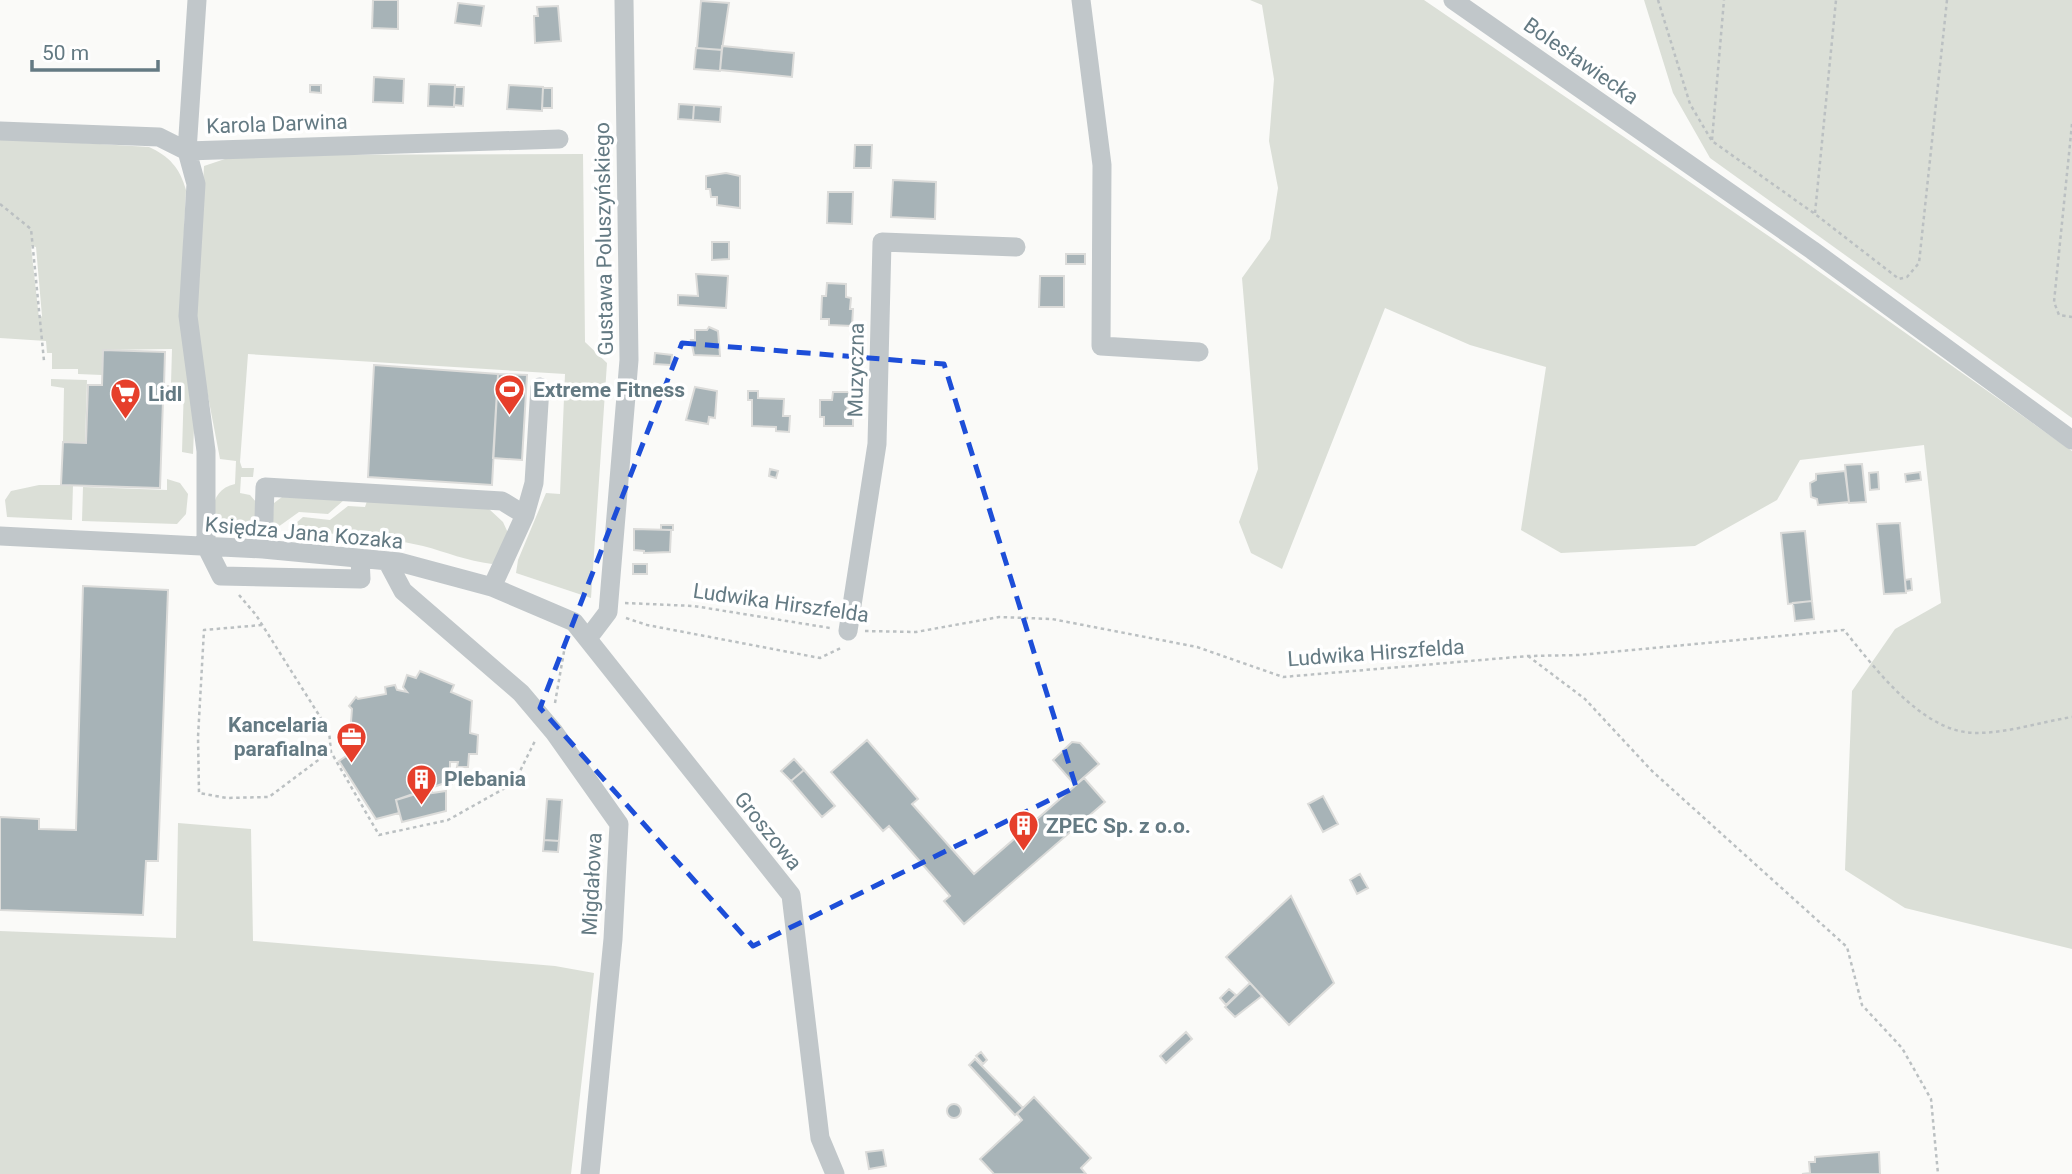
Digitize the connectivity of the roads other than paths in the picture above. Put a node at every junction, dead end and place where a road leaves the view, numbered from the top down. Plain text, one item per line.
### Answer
1 (197, 0) edge
2 (624, 0) edge
3 (1081, 0) edge
4 (1453, 0) edge
5 (0, 131) edge
6 (559, 139) dead end
7 (187, 151) junction
8 (1016, 247) dead end
9 (1199, 352) dead end
10 (540, 387) dead end
11 (2072, 440) edge
12 (525, 515) junction
13 (0, 536) edge
14 (206, 546) junction
15 (263, 550) junction
16 (360, 558) junction
17 (387, 561) junction
18 (492, 587) junction
19 (848, 631) road end
20 (589, 637) junction
21 (590, 1174) edge
22 (835, 1174) edge

1 - 7 street
2 - 20 street, Gustawa Poluszyńskiego
3 - 9 street
4 - 11 street, Bolesławiecka
5 - 7 street, Karola Darwina
6 - 7 street, Karola Darwina
7 - 14 street
8 - 19 street, Muzyczna
10 - 12 street
12 - 15 street
12 - 18 street
13 - 14 street, Księdza Jana Kozaka
14 - 15 street, Księdza Jana Kozaka
14 - 16 street
15 - 16 street, Księdza Jana Kozaka
16 - 17 street, Księdza Jana Kozaka
17 - 18 street, Księdza Jana Kozaka
17 - 21 street, Migdałowa
18 - 20 street, Księdza Jana Kozaka
20 - 22 street, Groszowa

